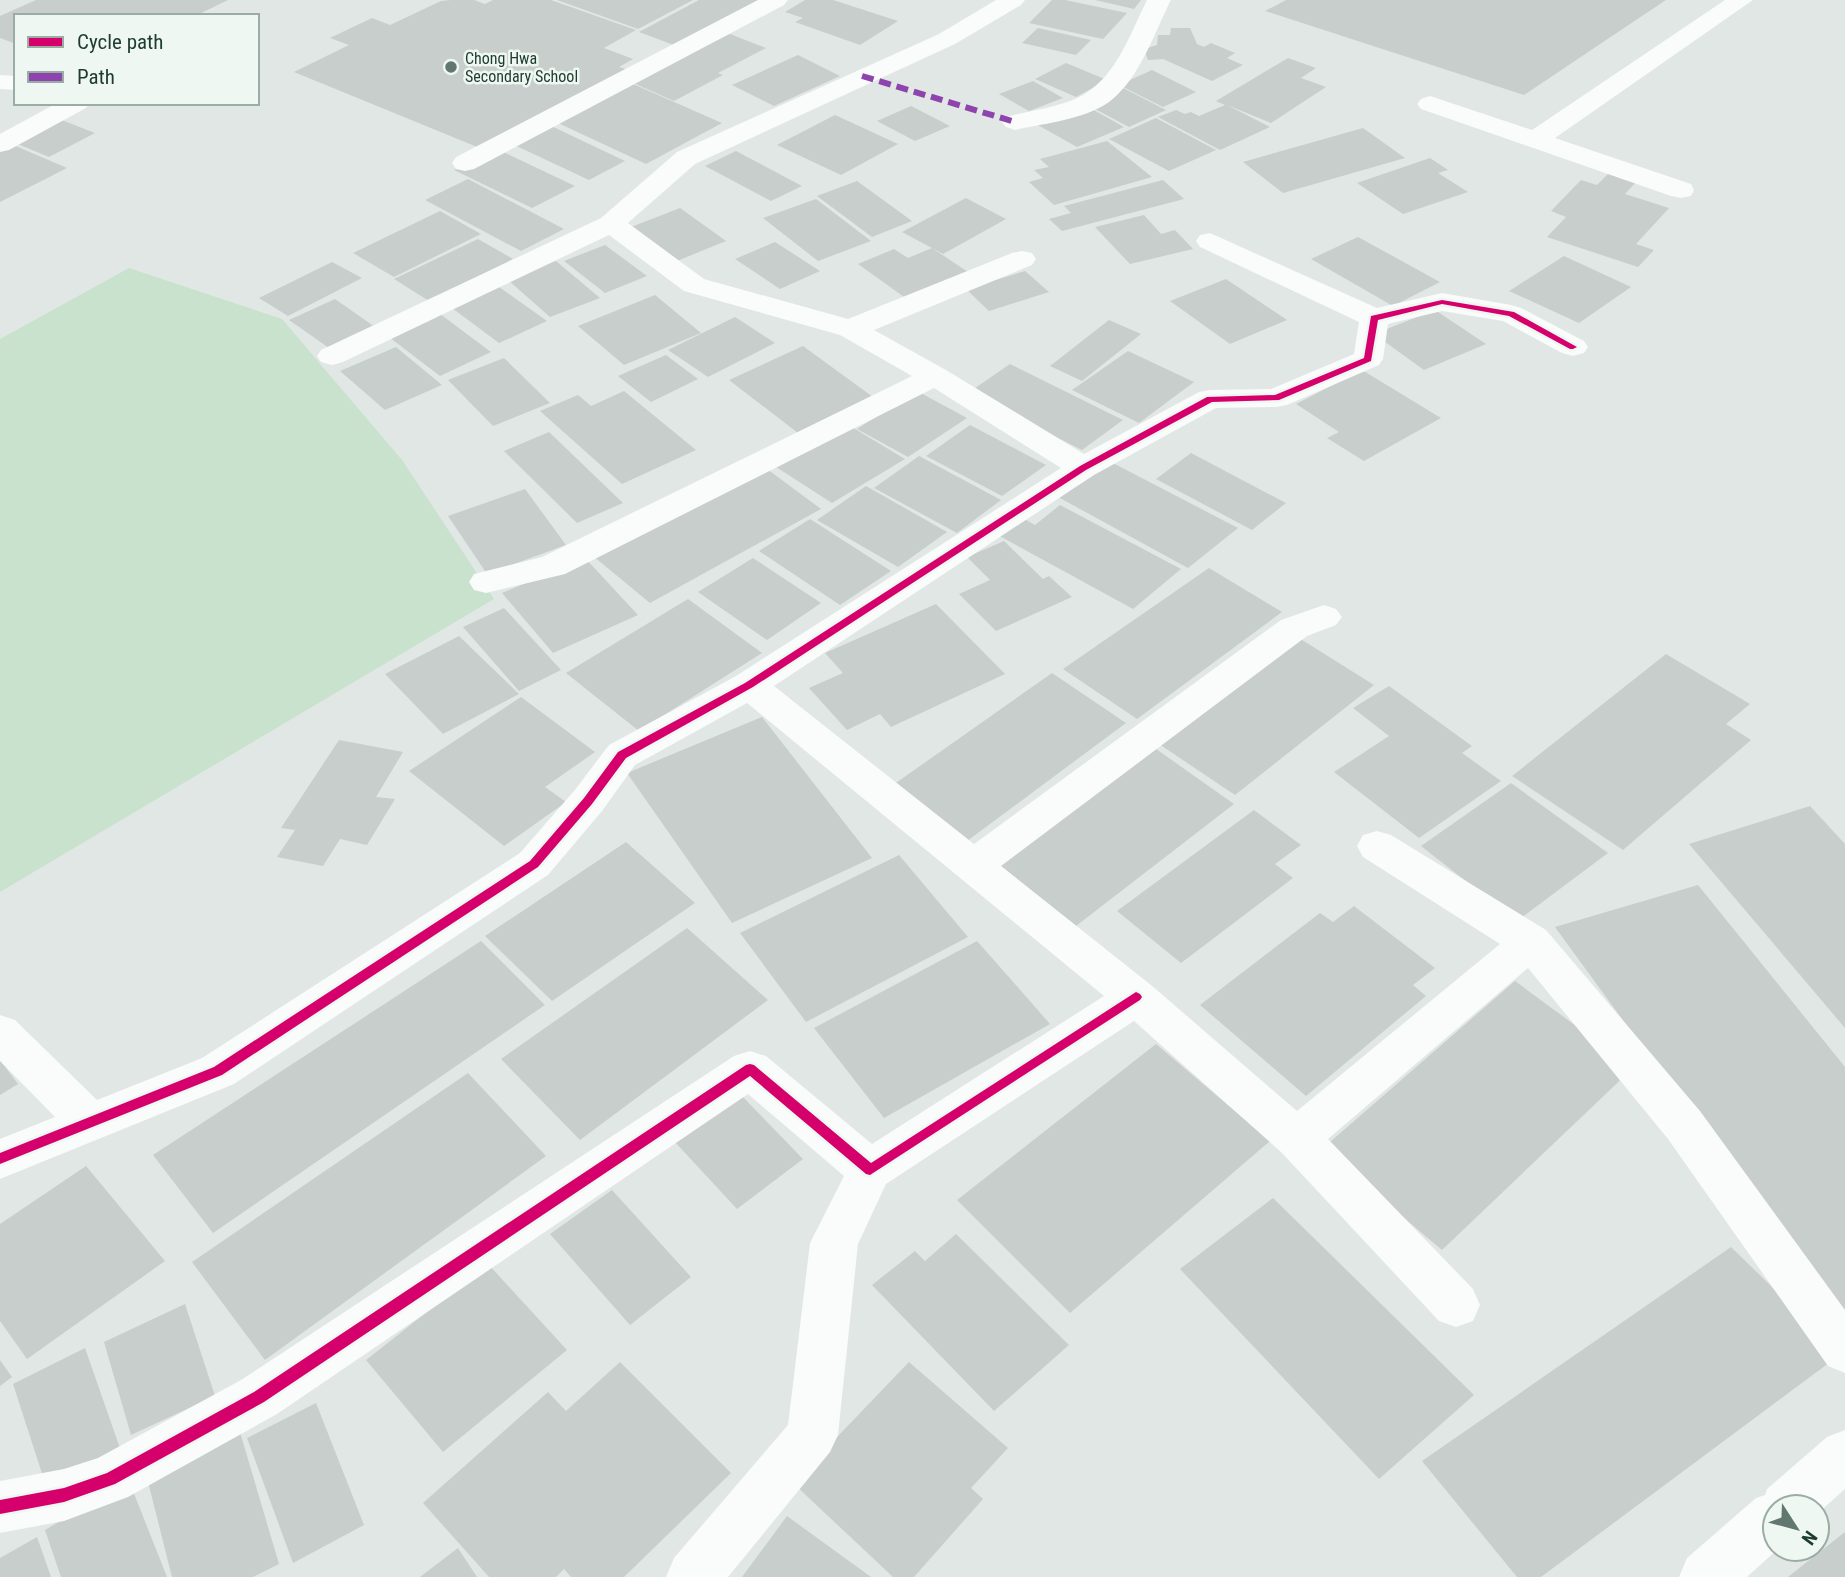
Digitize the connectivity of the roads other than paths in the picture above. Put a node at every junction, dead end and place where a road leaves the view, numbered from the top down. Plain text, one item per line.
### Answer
1 (776, 0) edge
2 (1013, 0) edge
3 (1159, 0) edge
4 (1741, 0) edge
5 (1620, 54) dead end
6 (1577, 85) dead end
7 (1430, 104) dead end
8 (73, 105) edge
9 (1015, 122) dead end
10 (1536, 139) junction
11 (0, 144) edge
12 (465, 163) dead end
13 (1681, 190) dead end
14 (611, 224) junction
15 (1210, 241) dead end
16 (1022, 259) dead end
17 (1374, 318) junction
18 (850, 329) junction
19 (1573, 347) dead end
20 (332, 356) dead end
21 (935, 376) junction
22 (1083, 468) junction
23 (486, 582) dead end
24 (1324, 617) dead end
25 (749, 685) junction
26 (1377, 846) dead end
27 (973, 866) junction
28 (1531, 942) junction
29 (1136, 997) junction
30 (0, 1033) edge
31 (89, 1121) junction
32 (1297, 1138) junction
33 (0, 1159) edge
34 (870, 1170) junction
35 (1456, 1305) dead end
36 (1845, 1350) edge
37 (1845, 1455) edge
38 (1802, 1493) edge
39 (0, 1507) edge
40 (1761, 1529) edge
41 (693, 1577) edge
42 (1706, 1577) edge

1 - 12 street
2 - 14 street
3 - 9 street
4 - 10 street
5 - 6 street
7 - 10 street
8 - 11 street
10 - 13 street
14 - 18 street
14 - 20 street
15 - 17 street
16 - 18 street
17 - 19 street
17 - 22 street
18 - 21 street
21 - 22 street
21 - 23 street
22 - 25 street
24 - 27 street
25 - 27 street
25 - 31 street
26 - 28 street
27 - 29 street
28 - 32 street
28 - 36 street
29 - 32 street
29 - 34 street
30 - 31 street
31 - 33 street
32 - 35 street
34 - 39 street
34 - 41 street
37 - 38 street
40 - 42 street

